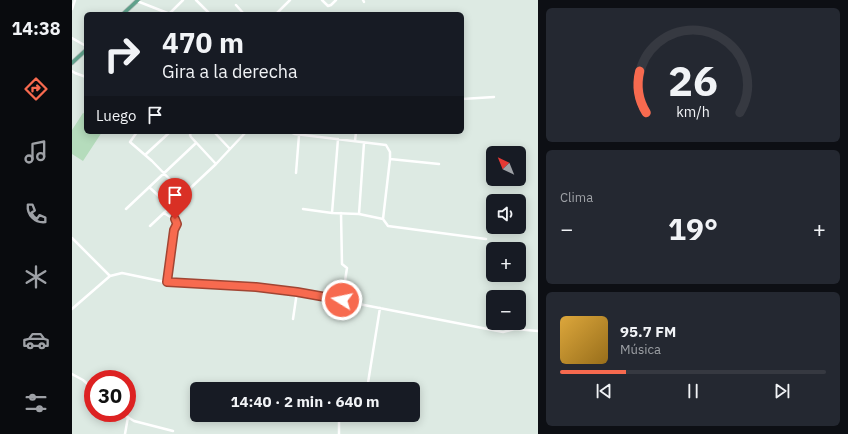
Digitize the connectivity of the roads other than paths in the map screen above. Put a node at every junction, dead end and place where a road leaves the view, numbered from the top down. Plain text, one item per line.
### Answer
1 (75, 0) edge
2 (137, 0) edge
3 (183, 0) edge
4 (196, 0) edge
5 (290, 0) edge
6 (322, 0) edge
7 (336, 0) edge
8 (236, 5) dead end
9 (72, 9) edge
10 (125, 12) edge
11 (165, 12) edge
12 (172, 12) edge
13 (208, 12) edge
14 (242, 12) edge
15 (281, 12) edge
16 (72, 38) edge
17 (84, 45) edge
18 (84, 52) edge
19 (72, 63) edge
20 (72, 71) edge
21 (84, 76) edge
22 (494, 97) dead end
23 (464, 99) edge
24 (136, 134) edge
25 (168, 134) edge
26 (190, 134) edge
27 (216, 134) edge
28 (244, 134) edge
29 (299, 134) joint
30 (356, 134) edge
31 (338, 139) junction
32 (355, 142) junction
33 (196, 143) junction
34 (364, 143) junction
35 (230, 149) junction
36 (144, 155) junction
37 (390, 159) junction
38 (216, 164) junction
39 (439, 164) dead end
40 (163, 173) junction
41 (296, 173) dead end
42 (149, 187) junction
43 (184, 194) junction
44 (171, 207) junction
45 (126, 209) dead end
46 (303, 209) dead end
47 (164, 213) junction
48 (332, 213) junction
49 (342, 213) junction
50 (358, 214) junction
51 (383, 219) junction
52 (150, 226) dead end
53 (72, 238) edge
54 (486, 239) dead end
55 (110, 276) junction
56 (167, 282) junction
57 (297, 292) junction
58 (342, 300) junction
59 (380, 308) junction
60 (72, 309) edge
61 (293, 319) dead end
62 (538, 331) edge
63 (72, 374) edge
64 (84, 381) edge
65 (368, 382) edge
66 (127, 422) edge
67 (136, 422) edge
68 (339, 422) edge
69 (173, 431) dead end
70 (125, 434) edge
71 (339, 434) edge

1 - 9 street
2 - 10 main road
2 - 11 street
3 - 12 street
4 - 13 street
5 - 15 street
6 - 7 street
8 - 14 street
16 - 17 street
18 - 19 main road
20 - 21 street
22 - 23 street
24 - 36 street
25 - 36 street
26 - 33 street
27 - 35 street
28 - 35 street
29 - 31 street
29 - 41 street
30 - 32 street
31 - 32 street
31 - 48 street
32 - 34 street
33 - 38 street
33 - 40 street
34 - 37 street
34 - 50 street
35 - 38 street
36 - 40 street
37 - 39 street
37 - 51 street
38 - 43 street
40 - 42 street
40 - 43 street
42 - 44 street
42 - 45 street
43 - 44 street
44 - 47 street
46 - 48 street
47 - 52 street
47 - 56 street
48 - 49 street
49 - 50 street
49 - 58 street
50 - 51 street
51 - 54 street
53 - 55 street
55 - 56 street
55 - 60 street
56 - 57 street
57 - 58 street
57 - 61 street
58 - 59 street
59 - 62 street
59 - 65 street
63 - 64 street
66 - 70 street
67 - 69 street
68 - 71 street

